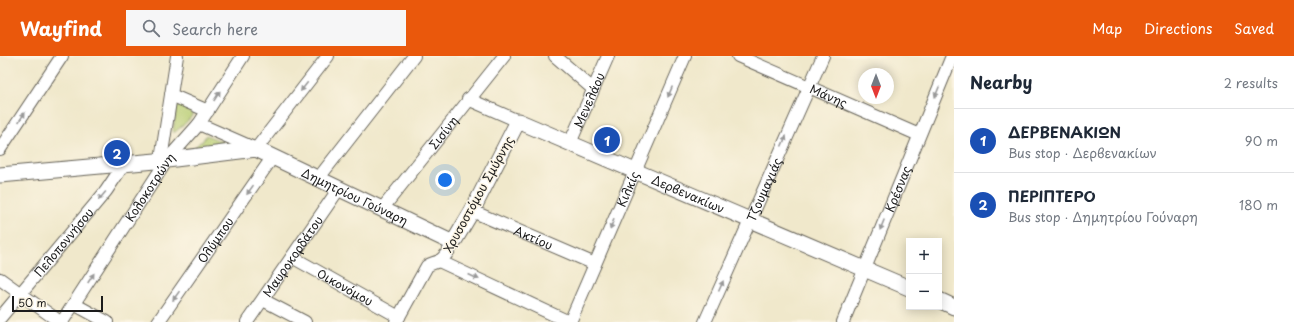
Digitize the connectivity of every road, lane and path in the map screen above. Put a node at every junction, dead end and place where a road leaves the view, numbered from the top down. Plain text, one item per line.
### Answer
1 (62, 56) edge
2 (178, 56) edge
3 (243, 56) edge
4 (328, 56) edge
5 (414, 56) edge
6 (504, 56) edge
7 (555, 56) edge
8 (608, 56) edge
9 (685, 56) edge
10 (738, 56) edge
11 (823, 56) edge
12 (952, 56) edge
13 (808, 86) junction
14 (593, 89) junction
15 (171, 95) junction
16 (468, 99) junction
17 (208, 111) junction
18 (518, 121) junction
19 (199, 124) junction
20 (919, 135) junction
21 (570, 144) junction
22 (0, 149) edge
23 (256, 150) junction
24 (272, 158) junction
25 (167, 160) junction
26 (124, 164) junction
27 (635, 171) junction
28 (0, 175) edge
29 (317, 180) junction
30 (338, 190) junction
31 (382, 209) junction
32 (472, 211) junction
33 (750, 220) junction
34 (453, 243) junction
35 (292, 257) junction
36 (439, 261) junction
37 (595, 264) junction
38 (865, 269) junction
39 (0, 279) edge
40 (906, 287) edge
41 (20, 293) junction
42 (263, 300) junction
43 (942, 301) edge
44 (74, 304) junction
45 (954, 307) edge
46 (0, 318) edge
47 (398, 320) edge
48 (61, 322) edge
49 (107, 322) edge
50 (158, 322) edge
51 (247, 322) edge
52 (305, 322) edge
53 (570, 322) edge
54 (705, 322) edge
55 (843, 322) edge

22 -> 1 street
2 - 15 street
17 -> 3 street, Κολοκοτρώνη
4 -> 23 street
5 - 29 street
6 - 16 street, Σισίνη
7 - 14 street
8 - 14 street, Μενελάου
9 -> 27 street, Κιλκίς
10 - 13 street, Μάνης
11 - 13 street, Τζουμαγιάς
12 -> 20 street, Κρέσνας
13 - 20 street, Μάνης
33 -> 13 street, Τζουμαγιάς
14 - 21 street, Μενελάου
15 - 17 street
15 - 25 street
16 - 18 street, Δερβενακίων
16 - 31 street, Σισίνη
17 - 19 street, Κολοκοτρώνη
18 - 21 street, Δερβενακίων
18 - 32 street, Χρυσοστόμου Σμύρνης
19 - 23 street, Δημητρίου Γούναρη
19 - 25 street, Κολοκοτρώνη
20 -> 38 street, Κρέσνας
21 - 27 street, Δερβενακίων
23 - 24 street, Δημητρίου Γούναρη
23 - 25 street
24 - 29 street, Δημητρίου Γούναρη
24 -> 50 street, Ολύμπου
25 - 26 street
44 -> 25 street, Κολοκοτρώνη
26 - 28 street
26 -> 41 street, Πελοποννήσου
27 - 33 street, Δερβενακίων
27 -> 37 street, Κιλκίς
29 - 30 street, Δημητρίου Γούναρη
30 - 31 street, Δημητρίου Γούναρη
30 - 35 street, Μαυροκορδάτου
31 - 34 street, Δημητρίου Γούναρη
32 - 34 street, Χρυσοστόμου Σμύρνης
32 - 37 street, Ακτίου
33 - 38 street, Δερβενακίων
54 -> 33 street, Τζουμαγιάς
34 - 36 street, Χρυσοστόμου Σμύρνης
35 - 42 street, Μαυροκορδάτου
35 - 47 street, Οικονόμου
36 - 47 street, Χρυσοστόμου Σμύρνης
36 -> 53 street
37 - 53 street, Κιλκίς
38 - 40 street, Δερβενακίων
38 - 55 street, Κρέσνας
39 - 41 street
41 - 46 street, Πελοποννήσου
41 - 48 street
42 - 51 street, Μαυροκορδάτου
42 - 52 street
43 - 45 street
44 - 48 street, Κολοκοτρώνη
44 - 49 street

